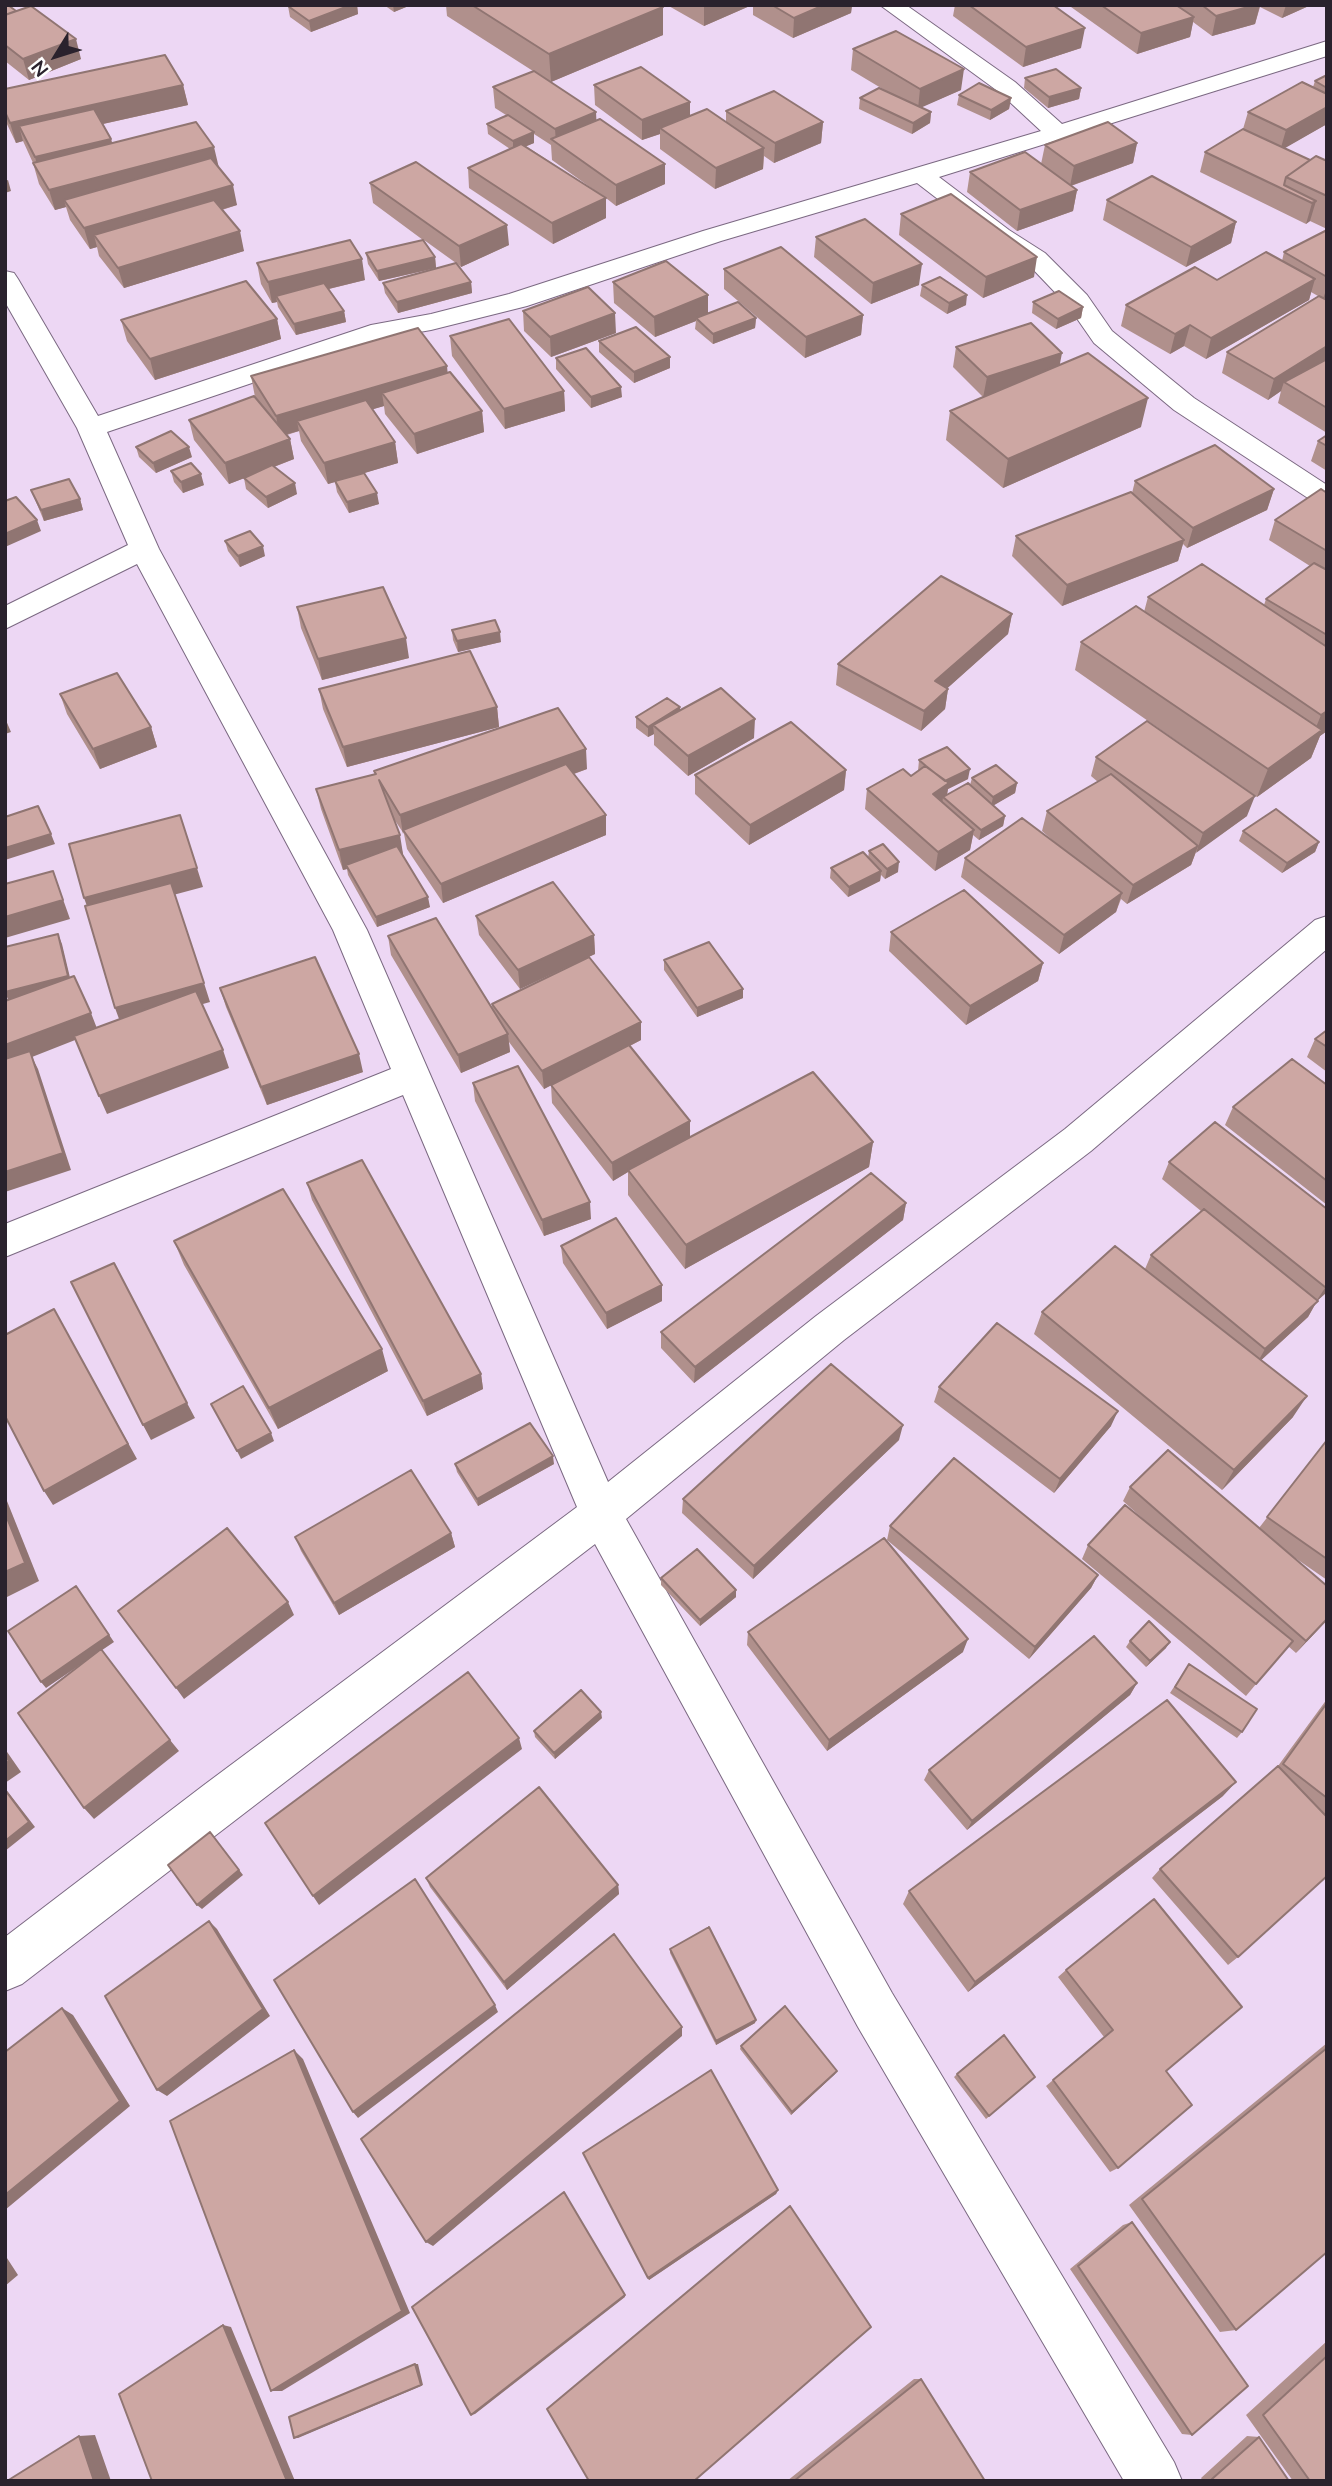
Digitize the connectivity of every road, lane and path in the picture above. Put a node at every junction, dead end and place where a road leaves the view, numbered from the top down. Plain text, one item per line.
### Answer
1 (891, 5) edge
2 (1327, 48) edge
3 (1058, 133) junction
4 (920, 174) junction
5 (5, 279) edge
6 (91, 428) junction
7 (1327, 498) edge
8 (144, 550) junction
9 (5, 620) edge
10 (1327, 929) edge
11 (414, 1075) junction
12 (5, 1241) edge
13 (601, 1514) junction
14 (5, 1967) edge
15 (1155, 2481) edge

1 - 3 street
2 - 3 street
3 - 4 street
4 - 6 street
4 - 7 street
5 - 6 street
6 - 8 street
8 - 9 street
8 - 11 street
10 - 13 street
11 - 12 street
11 - 13 street
13 - 14 street
13 - 15 street

